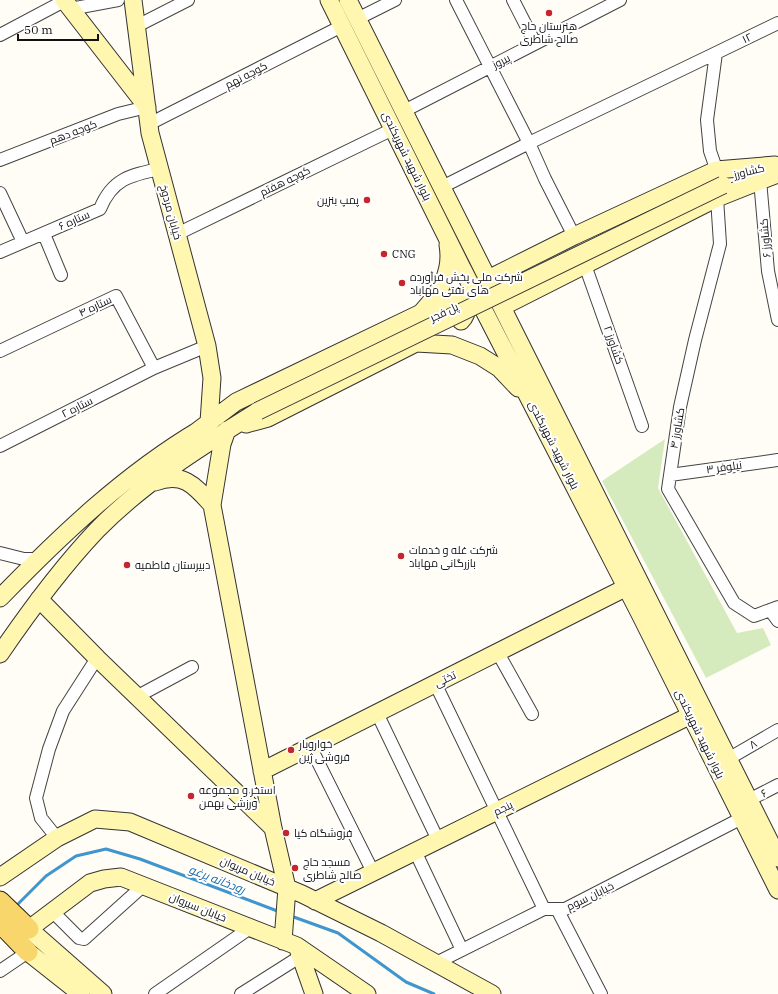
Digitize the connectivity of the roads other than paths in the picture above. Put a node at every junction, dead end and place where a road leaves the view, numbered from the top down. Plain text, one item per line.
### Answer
1 (118, 0) edge
2 (133, 0) edge
3 (188, 0) edge
4 (329, 0) edge
5 (348, 0) edge
6 (395, 0) edge
7 (456, 0) edge
8 (513, 0) edge
9 (620, 0) edge
10 (66, 3) edge
11 (350, 22) junction
12 (778, 23) edge
13 (137, 26) junction
14 (0, 35) edge
15 (536, 43) junction
16 (716, 53) junction
17 (490, 67) junction
18 (404, 111) junction
19 (148, 116) junction
20 (394, 129) junction
21 (530, 143) junction
22 (0, 160) edge
23 (160, 169) junction
24 (773, 171) edge
25 (719, 183) junction
26 (442, 187) junction
27 (0, 193) edge
28 (44, 234) junction
29 (177, 234) junction
30 (574, 236) junction
31 (447, 237) junction
32 (23, 242) junction
33 (0, 252) edge
34 (585, 265) junction
35 (773, 270) edge
36 (61, 275) dead end
37 (488, 278) junction
38 (502, 307) junction
39 (421, 313) junction
40 (778, 320) edge
41 (416, 343) junction
42 (207, 346) junction
43 (0, 351) edge
44 (154, 368) junction
45 (256, 406) junction
46 (538, 414) junction
47 (209, 422) junction
48 (642, 426) dead end
49 (227, 430) junction
50 (192, 435) junction
51 (0, 446) edge
52 (778, 460) edge
53 (670, 475) junction
54 (149, 484) junction
55 (212, 505) junction
56 (0, 553) edge
57 (38, 559) junction
58 (627, 587) junction
59 (0, 598) edge
60 (39, 599) junction
61 (774, 609) edge
62 (778, 621) edge
63 (498, 653) junction
64 (0, 654) edge
65 (97, 658) junction
66 (192, 667) dead end
67 (435, 683) junction
68 (138, 696) junction
69 (377, 713) junction
70 (532, 714) dead end
71 (691, 715) junction
72 (778, 730) edge
73 (310, 746) junction
74 (728, 759) junction
75 (262, 770) junction
76 (778, 785) edge
77 (749, 800) junction
78 (497, 811) junction
79 (742, 818) junction
80 (273, 828) junction
81 (57, 838) junction
82 (438, 840) junction
83 (415, 851) junction
84 (778, 858) edge
85 (373, 872) junction
86 (0, 876) edge
87 (144, 885) junction
88 (287, 888) junction
89 (778, 890) edge
90 (315, 900) junction
91 (0, 901) edge
92 (544, 909) junction
93 (557, 909) junction
94 (52, 912) junction
95 (0, 923) edge
96 (250, 928) junction
97 (29, 929) junction
98 (294, 948) junction
99 (462, 950) junction
100 (28, 952) junction
101 (436, 963) junction
102 (0, 972) edge
103 (80, 994) edge
104 (103, 994) edge
105 (155, 994) edge
106 (241, 994) edge
107 (314, 994) edge
108 (367, 994) edge
109 (492, 994) edge
110 (601, 994) edge

1 - 10 street
2 - 13 main road, خیابان مردوخ
3 - 13 street
4 - 11 main road, بلوار شهید شهریکندی
5 - 11 main road, بلوار شهید شهریکندی
6 - 11 street, کوچه نهم
7 - 17 street
8 - 15 street
9 - 15 street, پیروز
10 - 14 street
10 - 19 main road
11 - 18 main road, بلوار شهید شهریکندی
11 - 19 street, کوچه نهم
11 - 20 main road, بلوار شهید شهریکندی
12 - 16 street, ۱۲
13 - 19 main road, خیابان مردوخ
15 - 17 street, پیروز
16 - 21 street, ۱۲
16 - 25 street, کشاورز ۴
17 - 18 street, پیروز
17 - 21 street
18 - 26 main road, بلوار شهید شهریکندی
19 - 22 street, کوچه دهم
19 - 23 main road, خیابان مردوخ
20 - 29 street, کوچه هفتم
20 - 31 main road, بلوار شهید شهریکندی
21 - 26 street, ۱۲
21 - 30 street
23 - 28 street, ستاره ۶
23 - 29 main road, خیابان مردوخ
24 - 25 main road, کشاورز
24 - 35 street, کشاورز ۶
25 - 30 main road
25 - 34 main road
25 - 45 main road, پل فجر
25 - 53 street, کشاورز ۴
26 - 37 main road, بلوار شهید شهریکندی
27 - 32 street
28 - 32 street, ستاره ۶
28 - 36 street
29 - 42 main road, خیابان مردوخ
30 - 37 main road
31 - 39 main road
31 - 46 main road, بلوار شهید شهریکندی
32 - 33 street, ستاره ۶
34 - 38 main road
34 - 48 street, کشاورز ۲
35 - 40 street, کشاورز ۶
37 - 38 main road, بلوار شهید شهریکندی
38 - 74 main road, بلوار شهید شهریکندی
39 - 41 main road
39 - 47 main road
41 - 46 main road
41 - 49 main road
42 - 44 street, ستاره ۲
42 - 47 main road, خیابان مردوخ
43 - 44 street, ستاره ۴
44 - 51 street, ستاره ۲
45 - 49 main road
45 - 50 main road
46 - 58 main road, بلوار شهید شهریکندی
47 - 50 main road
49 - 54 main road
49 - 55 main road
50 - 57 main road
52 - 53 street, نیلوفر ۳
53 - 61 street, کشاورز ۴
54 - 55 main road
54 - 60 main road
55 - 75 main road
56 - 57 street
57 - 59 main road
58 - 63 main road, تختی
58 - 71 main road, بلوار شهید شهریکندی
60 - 64 main road
60 - 65 main road
61 - 62 street
63 - 67 main road, تختی
63 - 70 street
65 - 68 main road
65 - 81 street
66 - 68 street
67 - 69 main road, تختی
67 - 78 street
68 - 80 main road
69 - 73 main road, تختی
69 - 82 street
71 - 78 main road, پنجم
71 - 79 main road, بلوار شهید شهریکندی
72 - 74 street, ۸
73 - 75 main road, تختی
73 - 85 street
74 - 77 main road, بلوار شهید شهریکندی
75 - 80 main road
76 - 77 street, ۶
77 - 84 main road, بلوار شهید شهریکندی
78 - 82 main road, پنجم
78 - 92 street
79 - 89 main road, بلوار شهید شهریکندی
79 - 93 street, خیابان سوم
80 - 88 main road
81 - 86 main road, خیابان مریوان
81 - 88 main road, خیابان مریوان
82 - 83 main road, پنجم
83 - 85 main road, پنجم
83 - 99 street
85 - 90 main road, پنجم
87 - 94 main road, خیابان سیروان
87 - 94 street
87 - 96 main road, خیابان سیروان
88 - 90 main road, خیابان مریوان
88 - 98 main road
90 - 101 main road, خیابان مریوان
91 - 97 main road
92 - 93 street, خیابان سوم
92 - 99 street, خیابان سوم
93 - 110 street
94 - 97 main road, خیابان سیروان
95 - 100 main road
96 - 98 main road, خیابان سیروان
96 - 105 street
97 - 104 main road
98 - 106 street
98 - 107 main road
98 - 108 main road, خیابان سیروان
99 - 101 street, خیابان سوم
100 - 102 street
100 - 103 main road
101 - 109 main road, خیابان مریوان

